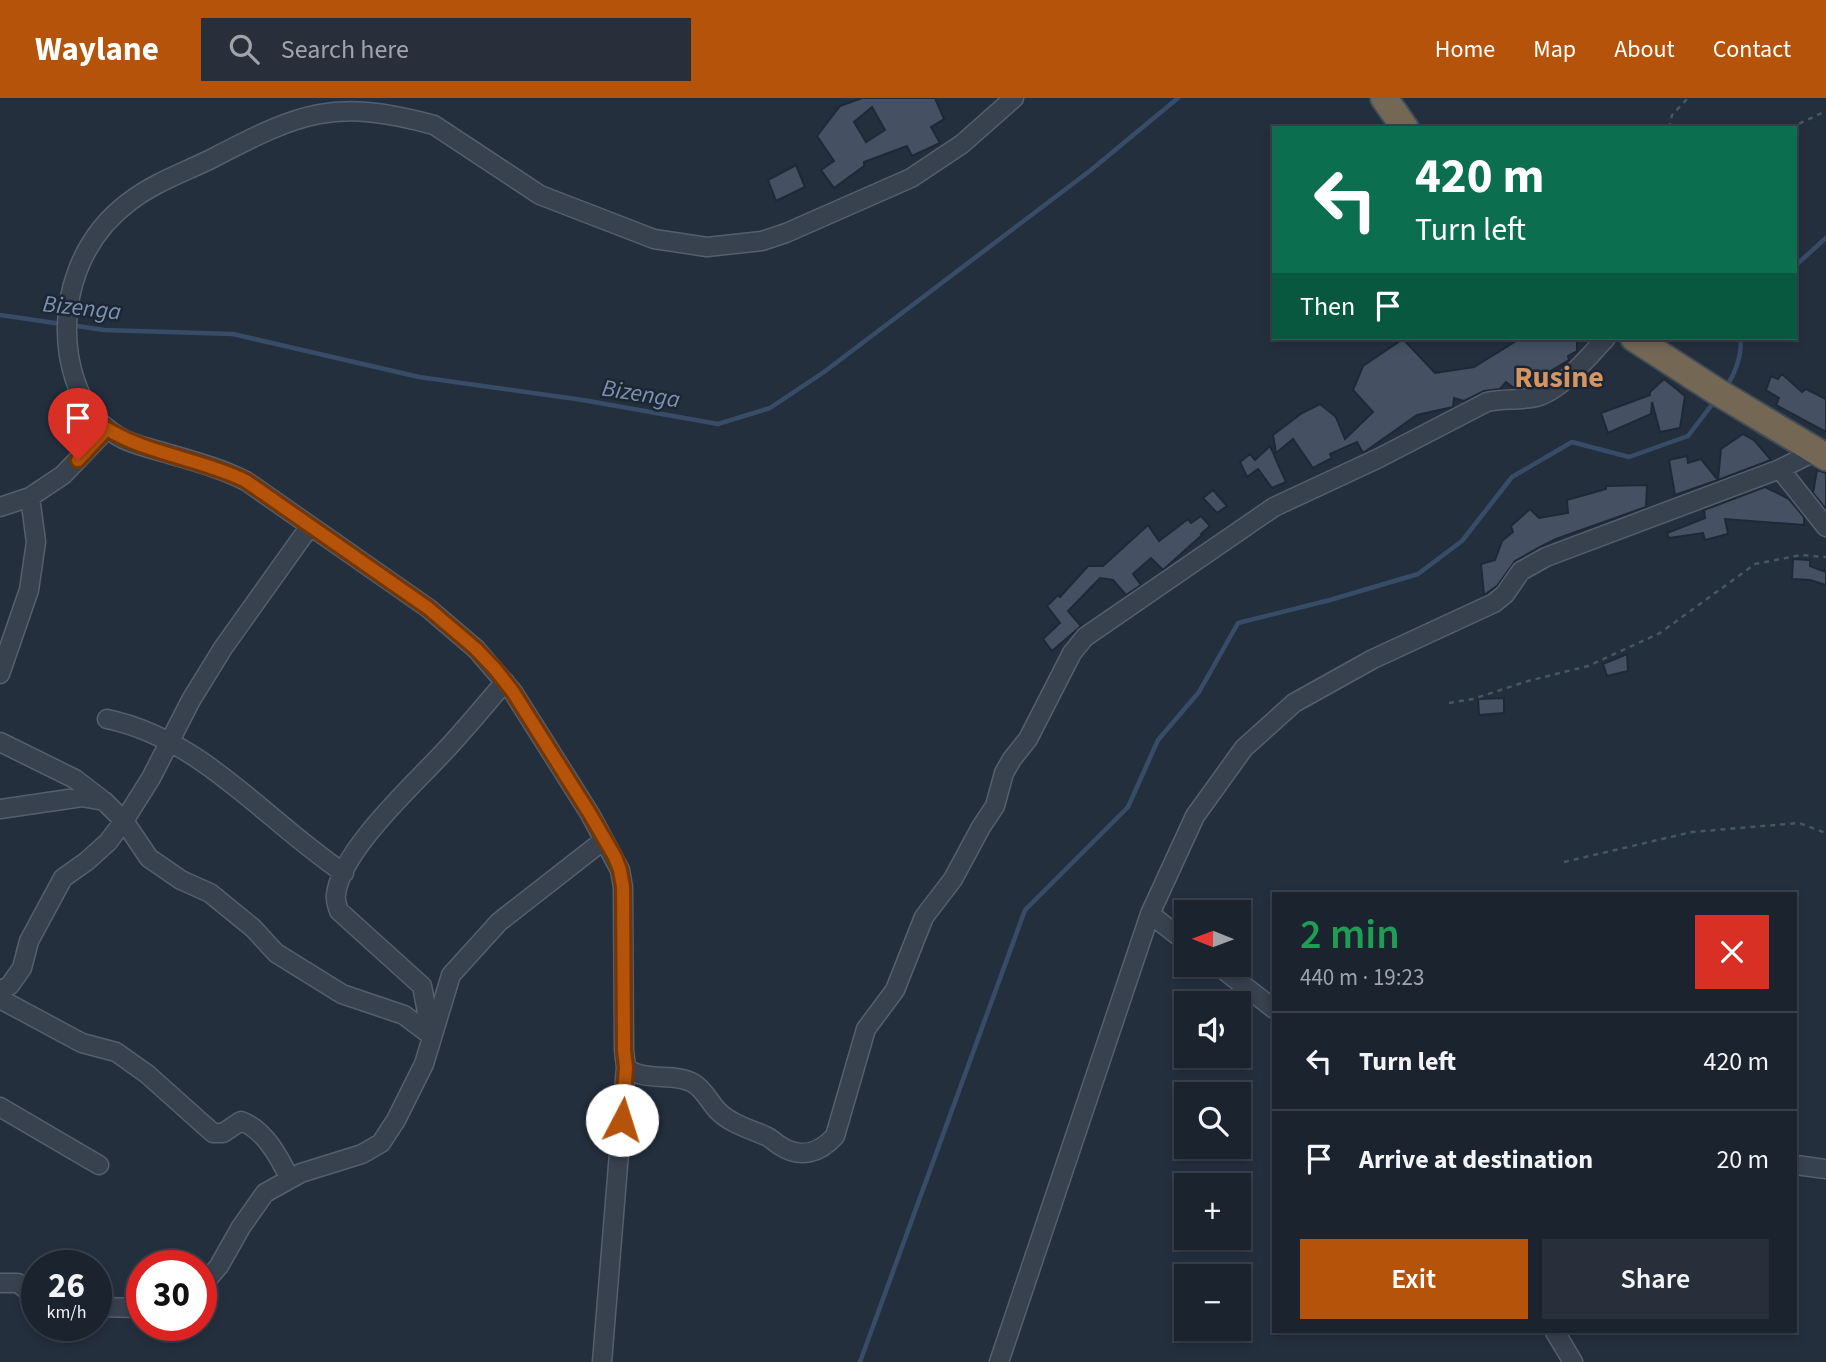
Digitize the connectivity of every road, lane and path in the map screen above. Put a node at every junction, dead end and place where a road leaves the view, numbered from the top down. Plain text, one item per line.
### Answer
1 (1014, 98) edge
2 (1384, 98) edge
3 (1688, 98) edge
4 (1826, 111) edge
5 (1404, 126) edge
6 (1670, 126) edge
7 (1794, 126) edge
8 (1604, 340) edge
9 (1637, 340) edge
10 (107, 429) junction
11 (1821, 454) edge
12 (1780, 469) junction
13 (30, 497) junction
14 (0, 507) edge
15 (310, 526) junction
16 (1826, 527) edge
17 (1826, 557) edge
18 (0, 674) edge
19 (505, 682) junction
20 (1449, 703) dead end
21 (107, 719) dead end
22 (0, 742) edge
23 (171, 742) junction
24 (104, 801) junction
25 (0, 809) edge
26 (124, 821) junction
27 (1826, 833) edge
28 (604, 840) junction
29 (1564, 862) dead end
30 (344, 873) junction
31 (1150, 914) junction
32 (1174, 933) edge
33 (1233, 977) edge
34 (0, 991) edge
35 (0, 999) edge
36 (1272, 1007) edge
37 (432, 1036) junction
38 (626, 1068) junction
39 (0, 1107) edge
40 (99, 1165) dead end
41 (1797, 1165) edge
42 (1826, 1169) edge
43 (290, 1179) junction
44 (217, 1268) edge
45 (0, 1283) edge
46 (21, 1285) edge
47 (1556, 1333) edge
48 (602, 1362) edge
49 (999, 1362) edge
50 (1573, 1362) edge

1 - 10 street
2 - 5 highway
3 - 6 path
4 - 7 path
8 - 38 street
9 - 11 highway
10 - 13 street
10 - 15 street
11 - 12 street
12 - 16 street
12 - 31 street
13 - 14 street
13 - 18 street
15 - 19 street
15 - 23 street
17 - 20 path
19 - 28 street
19 - 30 street
21 - 23 street
22 - 24 street
23 - 26 street
23 - 30 street
24 - 25 street
24 - 26 street
26 - 34 street
26 - 37 street
27 - 29 path
28 - 37 street
28 - 38 street
30 - 37 street
31 - 32 street
31 - 49 street
33 - 36 street
35 - 43 street
37 - 43 street
38 - 48 street
39 - 40 street
41 - 42 street
43 - 44 street
45 - 46 street
47 - 50 street

